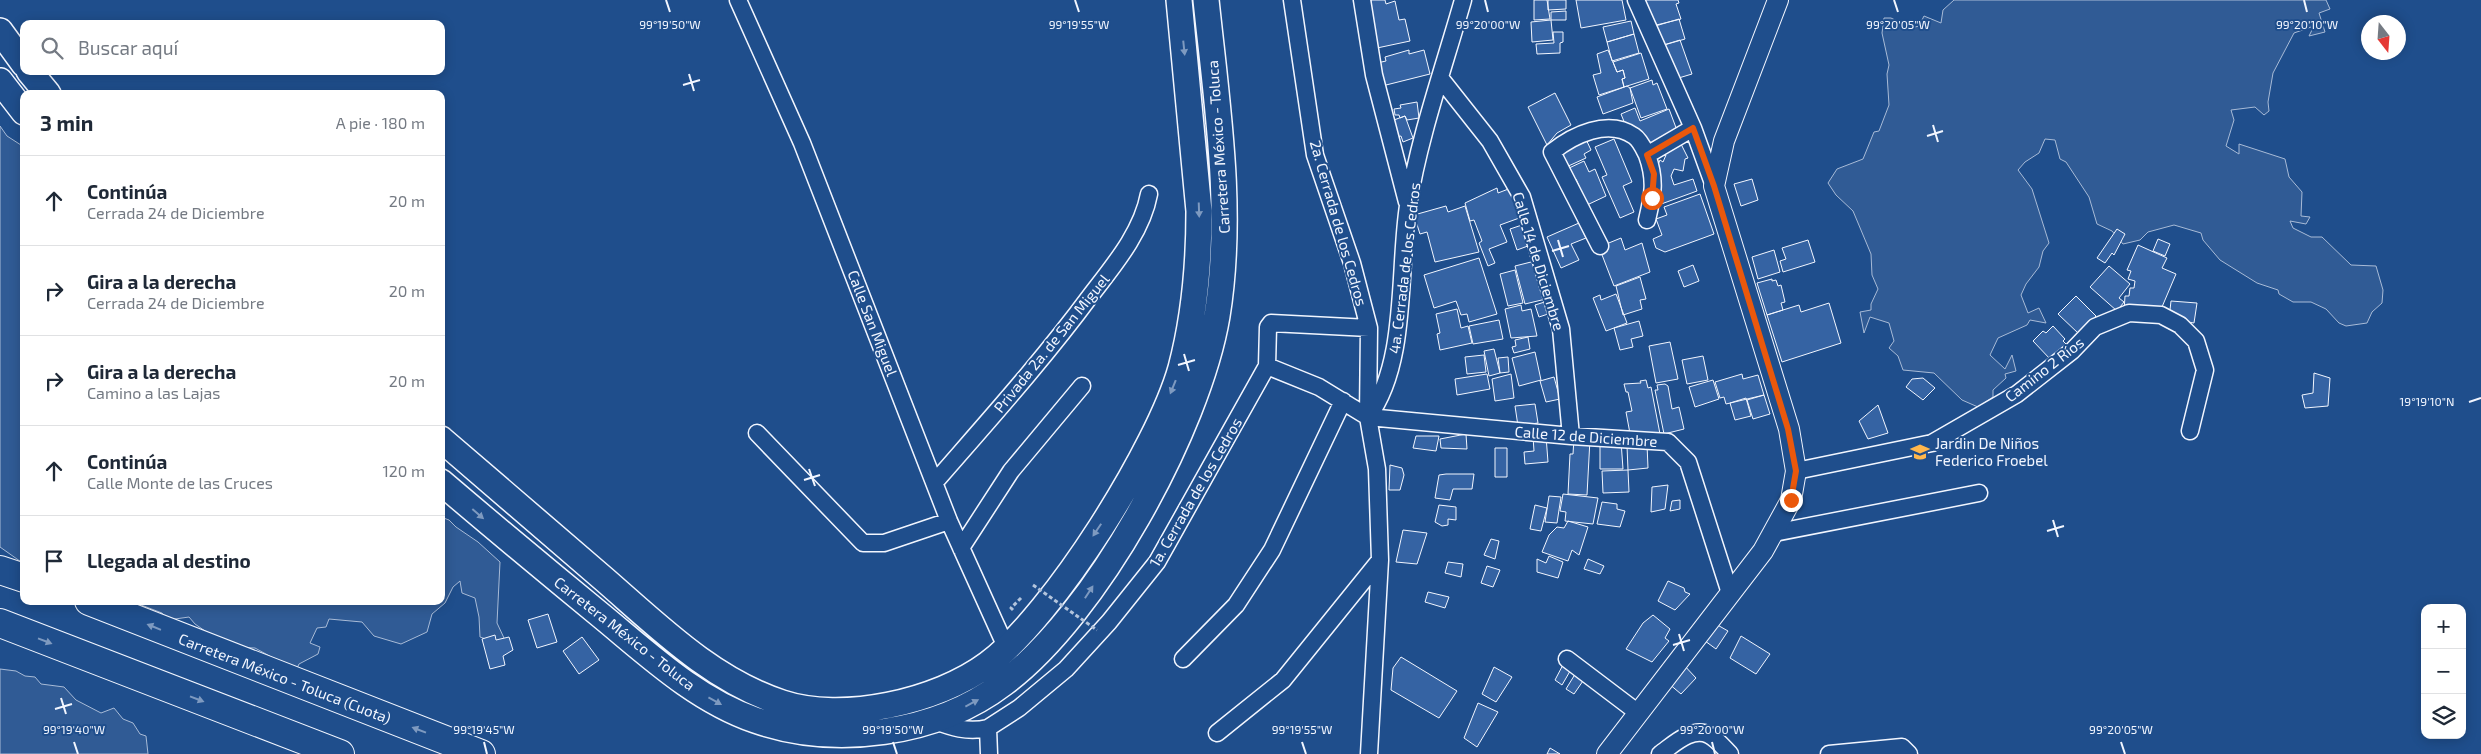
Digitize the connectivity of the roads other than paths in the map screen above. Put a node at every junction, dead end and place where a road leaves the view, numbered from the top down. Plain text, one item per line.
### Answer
1 (738, 0) edge
2 (1178, 0) edge
3 (1206, 0) edge
4 (1292, 0) edge
5 (1362, 0) edge
6 (1463, 0) edge
7 (1636, 0) edge
8 (1778, 0) edge
9 (0, 31) edge
10 (20, 58) edge
11 (32, 75) edge
12 (1441, 79) junction
13 (0, 81) edge
14 (45, 90) edge
15 (20, 107) edge
16 (1693, 128) junction
17 (1647, 155) junction
18 (1714, 186) junction
19 (1149, 194) dead end
20 (1408, 206) junction
21 (1647, 220) dead end
22 (1600, 246) dead end
23 (1369, 328) junction
24 (1267, 366) junction
25 (1082, 386) dead end
26 (1343, 401) junction
27 (1368, 417) junction
28 (2190, 431) dead end
29 (757, 433) dead end
30 (1571, 436) junction
31 (445, 442) edge
32 (1796, 471) junction
33 (935, 482) junction
34 (445, 485) edge
35 (1979, 493) dead end
36 (949, 521) junction
37 (1774, 533) junction
38 (961, 548) junction
39 (1380, 560) junction
40 (0, 570) edge
41 (20, 577) edge
42 (1730, 593) junction
43 (99, 605) edge
44 (0, 623) edge
45 (1006, 648) junction
46 (1567, 659) dead end
47 (1183, 660) dead end
48 (1637, 712) junction
49 (932, 720) junction
50 (988, 728) junction
51 (1217, 732) dead end
52 (340, 754) edge
53 (481, 754) edge
54 (989, 754) edge
55 (1370, 754) edge
56 (1607, 754) edge
57 (1660, 754) edge
58 (1730, 754) edge
59 (1829, 754) edge
60 (1908, 754) edge

1 - 33 street, Calle San Miguel
2 -> 45 main road, Carretera México - Toluca
49 -> 3 main road, Carretera México - Toluca
4 - 23 street, 2a. Cerrada de los Cedros
5 - 20 street
6 - 12 street, 4a. Cerrada de los Cedros
7 - 16 street
8 - 18 street
9 - 10 main road
11 - 14 main road
12 - 20 street, 4a. Cerrada de los Cedros
12 - 30 street, Calle 14 de Diciembre
13 - 15 main road
16 - 17 street
16 - 18 street
17 - 21 street
17 - 22 street
18 - 32 street
19 - 33 street, Privada 2a. de San Miguel
20 - 27 street, 4a. Cerrada de los Cedros
23 - 24 street, 1a. Cerrada de los Cedros
23 - 27 street, 2a. Cerrada de los Cedros
24 - 26 street
24 - 50 street, 1a. Cerrada de los Cedros
25 - 38 street
26 - 27 street
26 - 47 street
27 - 30 street, Calle 12 de Diciembre
27 - 39 street
28 - 32 street, Camino 2 Ríos
29 - 36 street
30 - 42 street, Calle 12 de Diciembre
31 - 45 main road, Carretera México - Toluca
32 - 37 street
33 - 36 street, Calle San Miguel
34 -> 49 main road, Carretera México - Toluca
35 - 37 street
36 - 38 street, Calle San Miguel
37 - 42 street
38 - 45 street, Calle San Miguel
39 - 51 street
39 - 55 street
40 - 41 highway
42 - 48 street
53 -> 43 highway, Carretera México - Toluca (Cuota)
44 -> 52 highway
46 - 48 street
48 - 56 street
49 - 50 street
50 - 54 street
57 - 58 street
59 - 60 street

